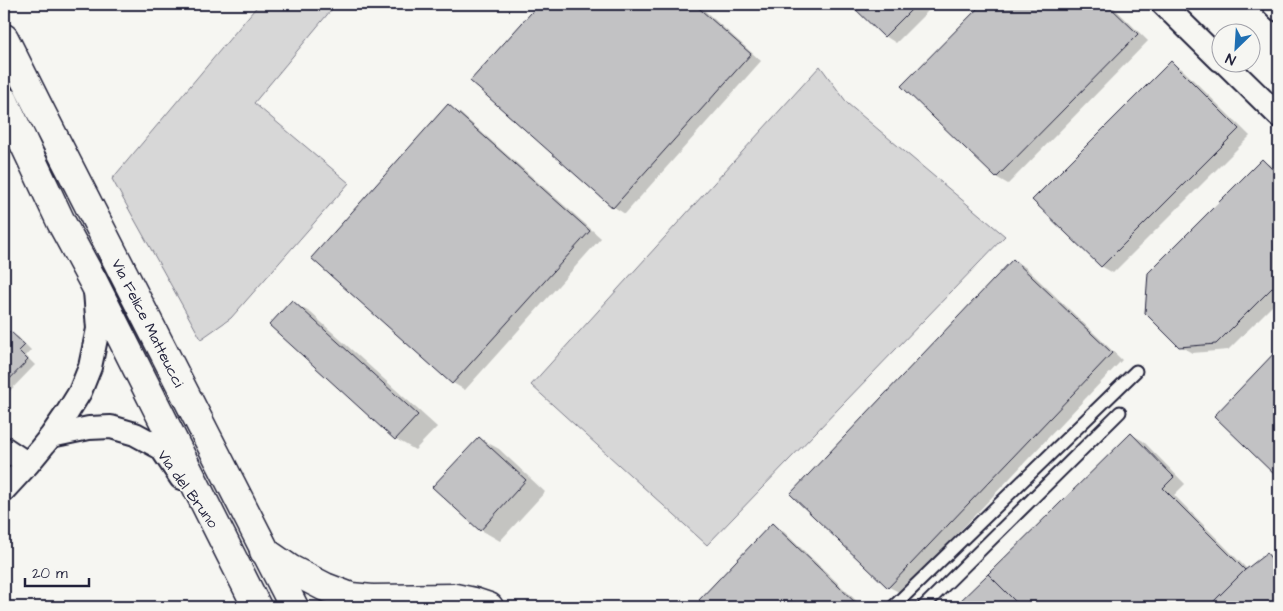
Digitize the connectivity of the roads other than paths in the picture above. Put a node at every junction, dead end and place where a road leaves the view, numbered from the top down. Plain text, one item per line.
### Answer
1 (1273, 4) edge
2 (1173, 7) edge
3 (1279, 10) edge
4 (4, 38) edge
5 (1210, 49) edge
6 (1234, 72) edge
7 (4, 101) edge
8 (1279, 116) edge
9 (94, 283) junction
10 (1136, 371) dead end
11 (1120, 412) dead end
12 (50, 436) junction
13 (4, 448) edge
14 (28, 464) junction
15 (4, 490) edge
16 (221, 535) junction
17 (264, 551) junction
18 (454, 598) junction
19 (257, 607) edge
20 (294, 607) edge
21 (421, 607) edge
22 (489, 607) edge
23 (893, 607) edge
24 (923, 607) edge

1 - 3 street
2 - 5 street
4 - 17 main road, Via Felice Matteucci
6 - 8 street
7 - 9 main road, Via Felice Matteucci
9 - 12 street
9 - 16 main road, Via Felice Matteucci
10 - 23 lane
11 - 24 lane
12 - 14 street
12 - 16 street, Via del Bruno
13 - 14 street
14 - 15 street
16 - 19 main road, Via Felice Matteucci
17 - 18 main road
17 - 20 main road, Via Felice Matteucci
18 - 21 main road
18 - 22 main road

